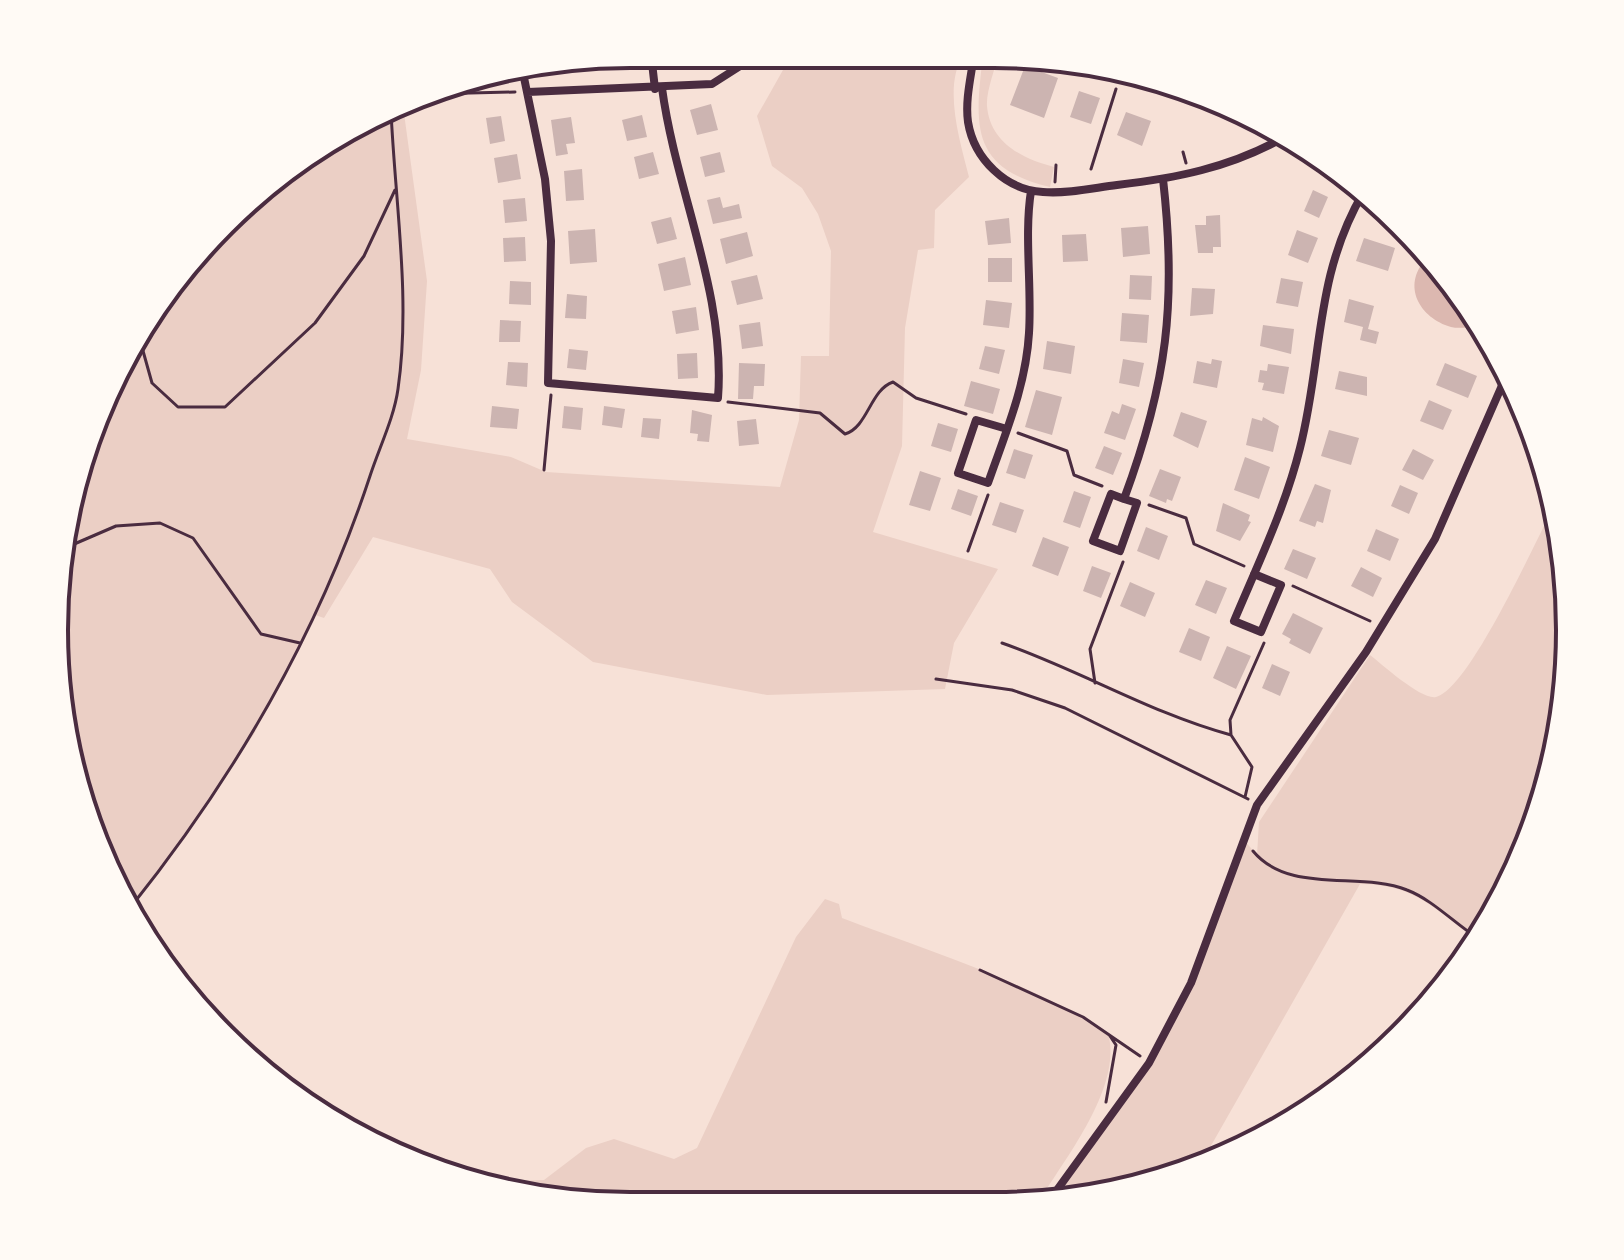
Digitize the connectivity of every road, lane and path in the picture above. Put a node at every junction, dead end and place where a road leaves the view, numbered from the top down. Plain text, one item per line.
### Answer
1 (654, 68) edge
2 (737, 68) edge
3 (972, 68) edge
4 (525, 78) edge
5 (1117, 82) edge
6 (658, 89) junction
7 (528, 92) junction
8 (464, 93) edge
9 (392, 121) edge
10 (1274, 142) edge
11 (1183, 152) dead end
12 (1185, 161) dead end
13 (1091, 169) dead end
14 (1163, 179) junction
15 (396, 187) junction
16 (1031, 191) junction
17 (1359, 202) edge
18 (143, 350) edge
19 (552, 383) junction
20 (1501, 388) edge
21 (718, 398) junction
22 (976, 420) junction
23 (1007, 429) junction
24 (544, 470) dead end
25 (988, 483) junction
26 (1111, 494) junction
27 (1124, 499) junction
28 (1137, 503) junction
29 (75, 544) edge
30 (968, 551) dead end
31 (1120, 551) junction
32 (1255, 572) junction
33 (1281, 585) junction
34 (1383, 626) junction
35 (1261, 632) junction
36 (300, 643) junction
37 (1002, 643) dead end
38 (936, 679) dead end
39 (1095, 683) junction
40 (1231, 735) junction
41 (1243, 839) junction
42 (137, 899) edge
43 (1468, 931) edge
44 (980, 970) dead end
45 (1108, 1033) junction
46 (1149, 1063) junction
47 (1104, 1107) dead end
48 (1058, 1188) edge

1 - 6 street
2 - 6 street
3 - 16 street
4 - 7 street
5 - 13 path
6 - 7 street
6 - 21 street
7 - 8 path
7 - 19 street
9 - 15 path
10 - 14 street
11 - 12 path
14 - 16 street
14 - 27 street
15 - 18 path
15 - 36 path
16 - 23 street
17 - 32 street
19 - 21 street
19 - 24 path
20 - 34 street
21 - 22 path
22 - 23 street
22 - 25 street
23 - 25 street
23 - 26 path
25 - 30 path
26 - 27 street
26 - 31 street
27 - 28 street
28 - 31 street
28 - 32 path
29 - 36 path
31 - 39 path
32 - 33 street
32 - 35 street
33 - 34 path
33 - 35 street
34 - 41 street
35 - 40 path
36 - 42 path
37 - 39 path
38 - 40 path
39 - 40 path
41 - 43 path
41 - 46 street
44 - 45 path
45 - 46 path
45 - 47 path
46 - 48 street

